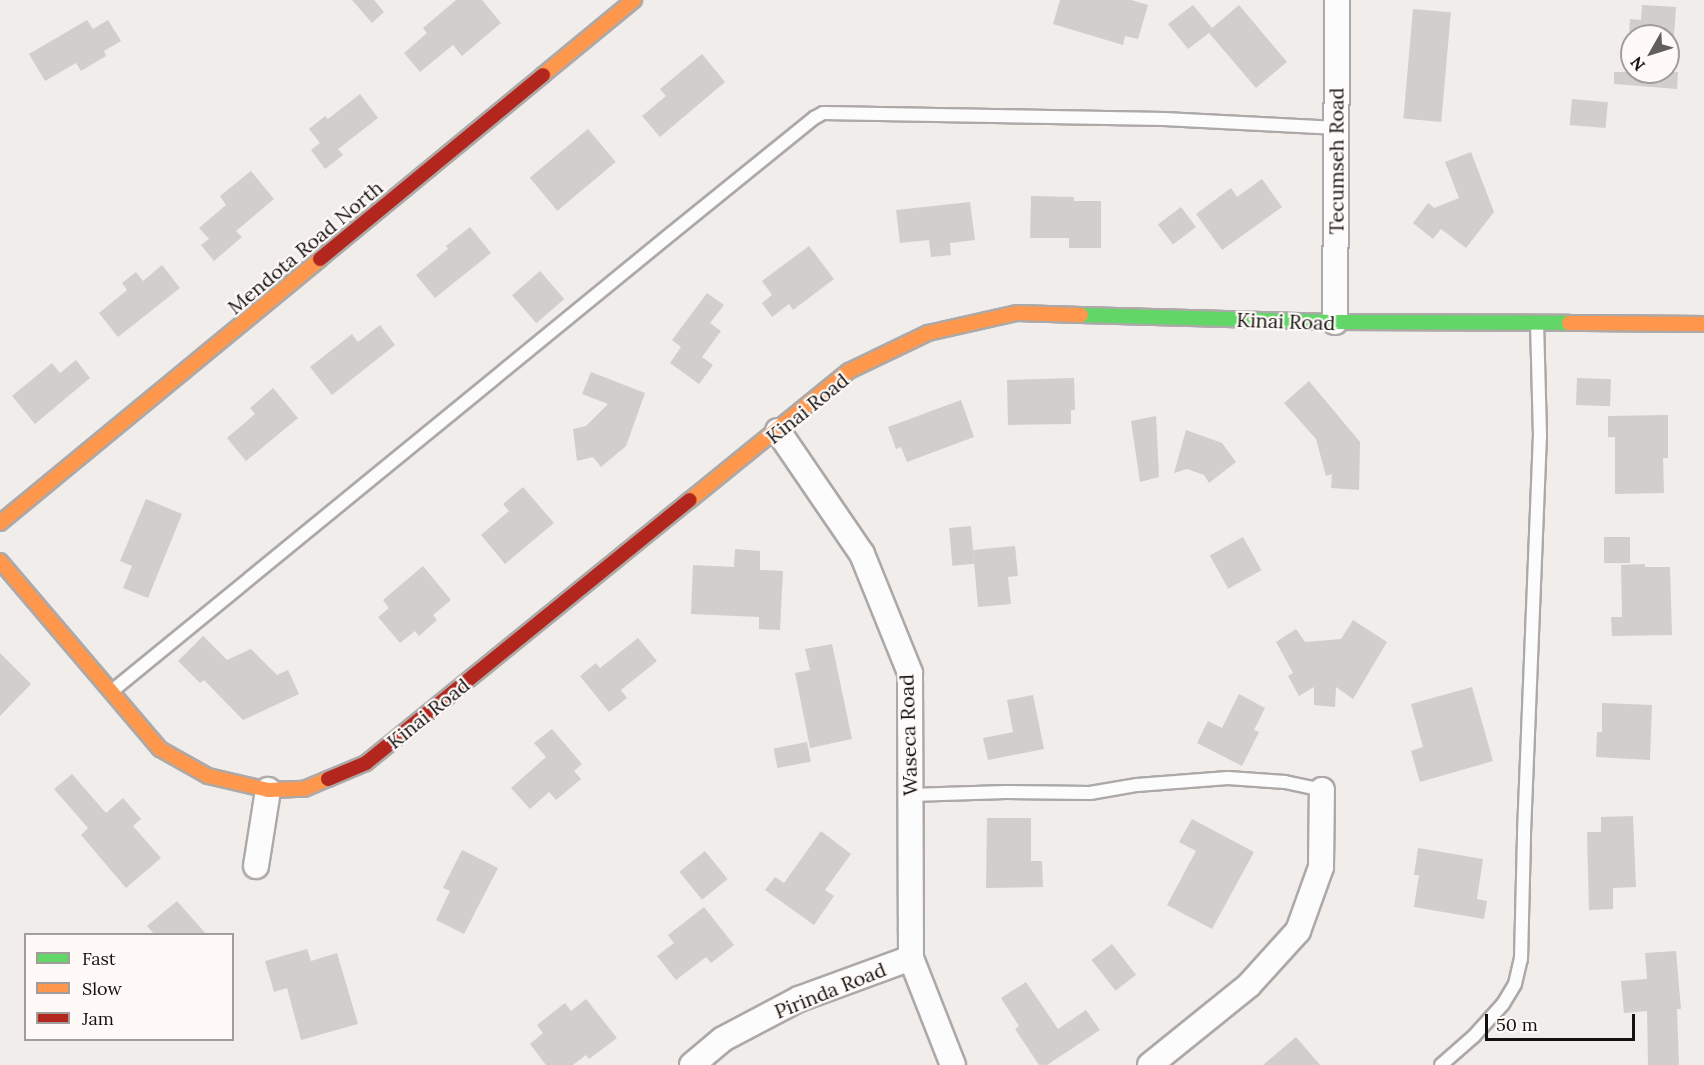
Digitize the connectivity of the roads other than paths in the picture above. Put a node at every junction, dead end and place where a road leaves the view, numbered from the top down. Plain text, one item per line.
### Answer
1 (634, 0) edge
2 (1338, 0) edge
3 (1336, 128) junction
4 (1335, 322) junction
5 (1704, 324) edge
6 (1537, 325) junction
7 (778, 431) junction
8 (0, 523) edge
9 (0, 561) edge
10 (111, 692) junction
11 (268, 790) junction
12 (1322, 790) joint
13 (910, 795) junction
14 (256, 866) dead end
15 (911, 958) junction
16 (692, 1065) edge
17 (953, 1065) edge
18 (1150, 1065) edge
19 (1441, 1065) edge

1 - 8 street, Mendota Road North
2 - 3 street, Tecumseh Road
3 - 4 street, Tecumseh Road
3 - 10 lane
4 - 6 street, Kinai Road
4 - 7 street, Kinai Road
5 - 6 street, Kinai Road
6 - 19 lane
7 - 11 street, Kinai Road
7 - 13 street, Waseca Road
9 - 10 street, Kinai Road
10 - 11 street, Kinai Road
11 - 14 street
12 - 13 lane
12 - 18 street
13 - 15 street, Waseca Road
15 - 16 street, Pirinda Road
15 - 17 street, Waseca Road

